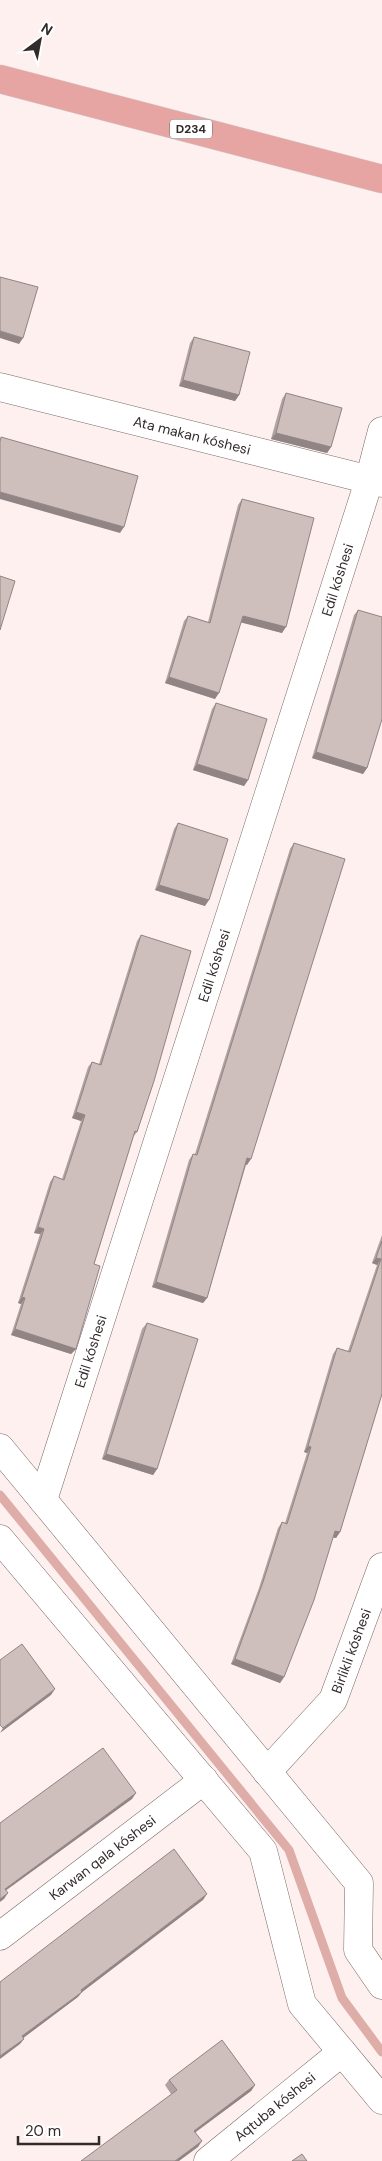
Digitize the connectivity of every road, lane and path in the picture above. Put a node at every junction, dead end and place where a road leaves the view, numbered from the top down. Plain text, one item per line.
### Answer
1 (0, 79) edge
2 (382, 179) edge
3 (0, 387) edge
4 (382, 431) edge
5 (376, 482) edge
6 (0, 1448) edge
7 (43, 1500) junction
8 (0, 1539) edge
9 (382, 1567) edge
10 (267, 1772) junction
11 (204, 1780) junction
12 (359, 1883) junction
13 (382, 1897) edge
14 (0, 1936) edge
15 (382, 1986) edge
16 (342, 2052) junction
17 (382, 2100) edge
18 (208, 2161) edge

1 - 2 main road, D234
3 - 5 street, Ata makan kóshesi
4 - 5 street, Edil kóshesi
5 - 7 street, Edil kóshesi
6 - 7 street
7 - 10 street
8 - 11 street
9 - 10 street, Birlikli kóshesi
10 - 12 street
11 - 14 street, Karwan qala kóshesi
11 - 16 street
12 - 13 street
12 - 15 street
16 - 17 street
16 - 18 street, Aqtuba kóshesi

